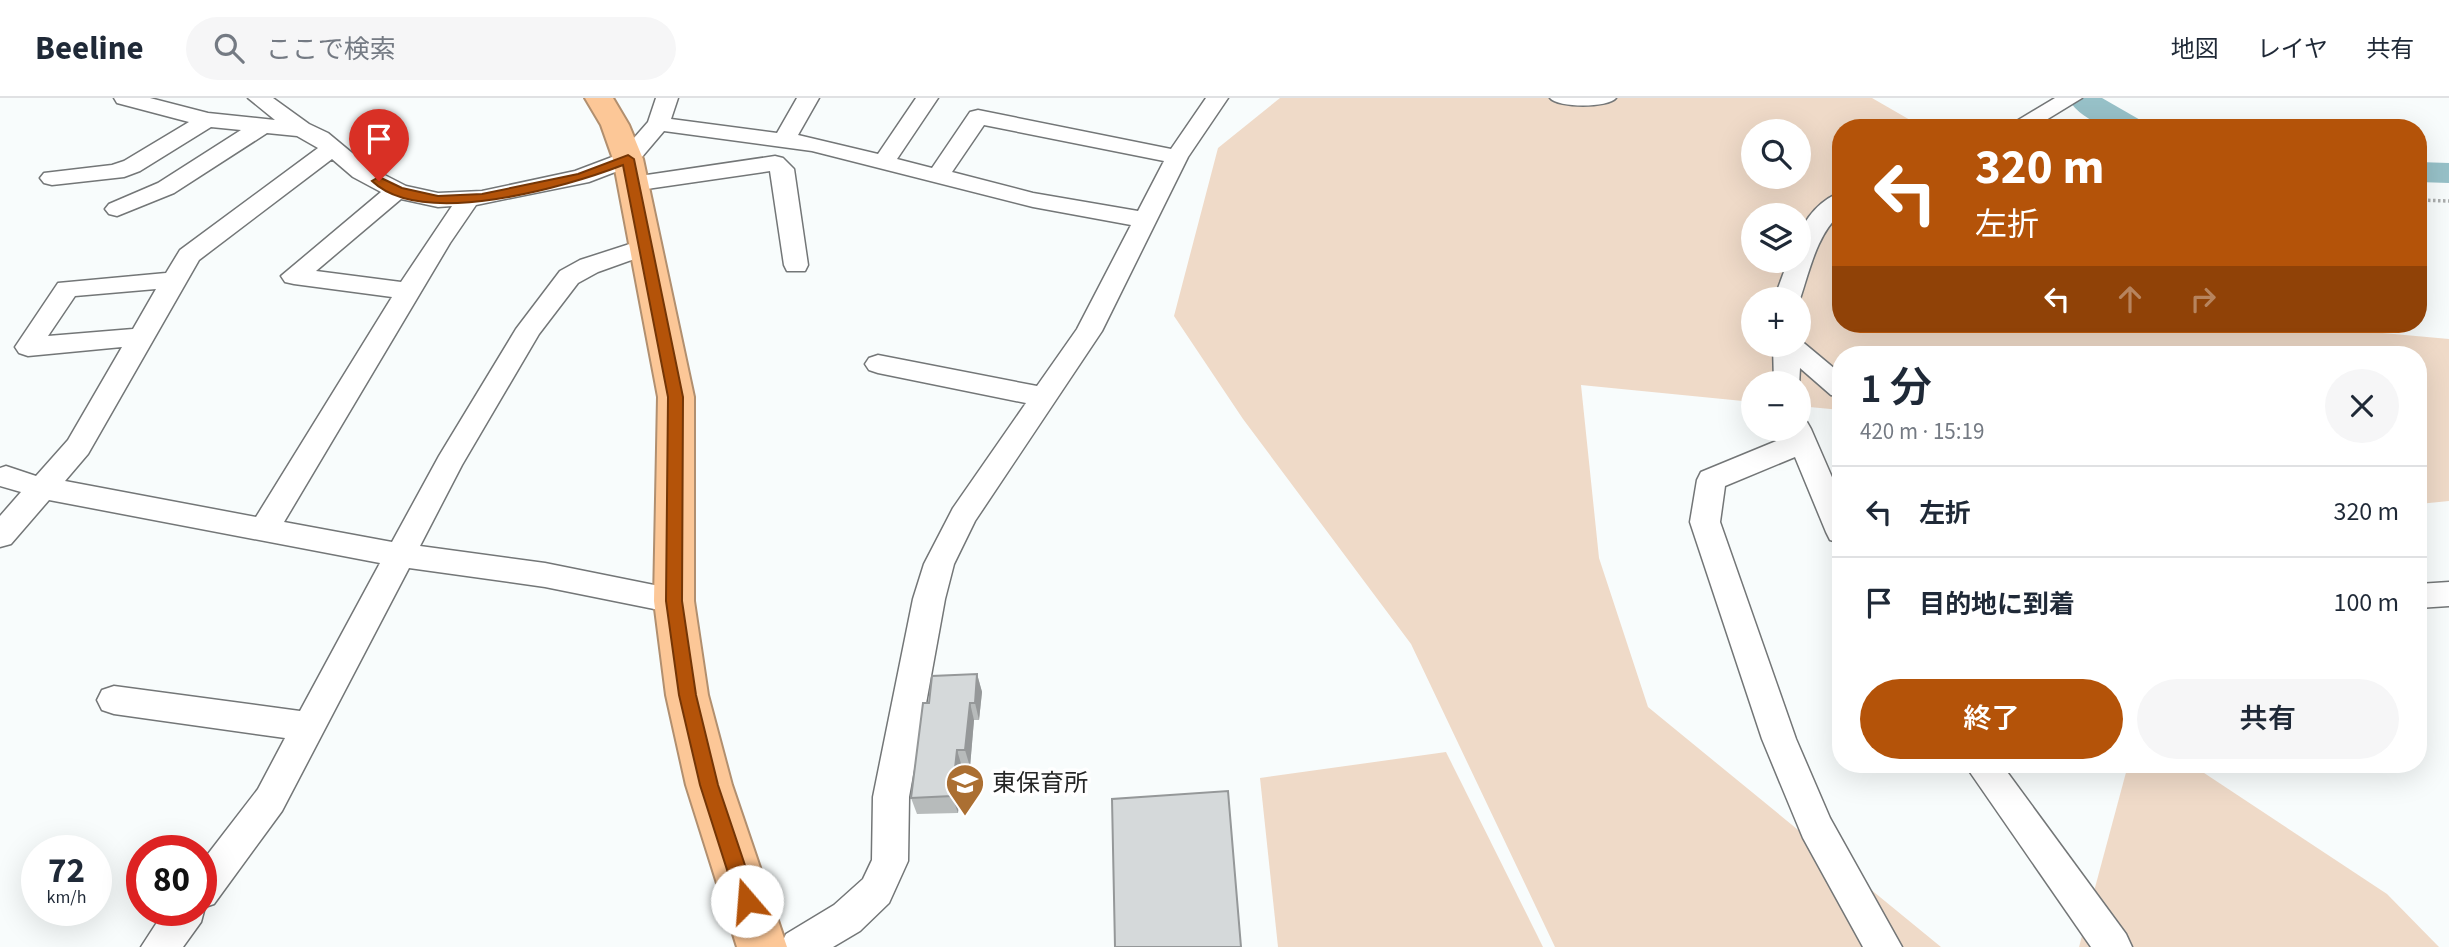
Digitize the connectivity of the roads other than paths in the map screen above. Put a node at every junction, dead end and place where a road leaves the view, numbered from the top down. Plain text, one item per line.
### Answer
1 (125, 98) edge
2 (259, 98) edge
3 (599, 98) edge
4 (667, 98) edge
5 (808, 98) edge
6 (927, 98) edge
7 (1217, 98) edge
8 (1561, 98) edge
9 (1605, 98) edge
10 (2071, 98) edge
11 (2033, 119) edge
12 (207, 120) junction
13 (265, 124) junction
14 (658, 124) junction
15 (301, 129) junction
16 (785, 139) junction
17 (333, 148) junction
18 (1177, 157) junction
19 (884, 161) junction
20 (630, 171) junction
21 (938, 176) junction
22 (52, 178) dead end
23 (397, 190) junction
24 (469, 199) junction
25 (1832, 208) edge
26 (117, 209) dead end
27 (1144, 220) junction
28 (645, 247) junction
29 (796, 265) dead end
30 (174, 280) junction
31 (1791, 287) edge
32 (408, 291) junction
33 (142, 337) junction
34 (1802, 357) edge
35 (878, 364) dead end
36 (1832, 381) edge
37 (1044, 397) junction
38 (1788, 441) edge
39 (1800, 441) edge
40 (6, 477) dead end
41 (41, 488) junction
42 (1832, 512) edge
43 (264, 529) junction
44 (0, 536) edge
45 (400, 555) junction
46 (2449, 594) edge
47 (2427, 595) edge
48 (674, 601) junction
49 (114, 700) dead end
50 (309, 727) junction
51 (1988, 773) edge
52 (217, 871) edge
53 (176, 926) edge
54 (160, 947) edge
55 (762, 947) edge
56 (799, 947) edge
57 (1883, 947) edge
58 (2113, 947) edge

1 - 12 street
2 - 15 street
3 - 20 highway
4 - 14 street
5 - 16 street
6 - 19 street
7 - 18 street
8 - 9 street
10 - 11 street
12 - 13 street
12 - 22 street
13 - 15 street
13 - 26 street
14 - 16 street
14 - 20 street
15 - 17 street
16 - 19 street
17 - 23 street
17 - 30 street
18 - 21 street
18 - 27 street
19 - 21 street
20 - 24 street
20 - 28 highway
20 - 29 street
21 - 27 street
23 - 24 street
23 - 32 street
24 - 32 street
25 - 31 street
27 - 37 street
28 - 45 street
28 - 48 highway
30 - 33 street
30 - 33 street
32 - 43 street
33 - 41 street
34 - 36 street
35 - 37 street
37 - 56 street
38 - 57 street
39 - 42 street
40 - 41 street
41 - 43 street
41 - 44 street
43 - 45 street
45 - 48 street
45 - 50 street
46 - 47 street
48 - 55 highway
49 - 50 street
50 - 52 street
51 - 58 street
53 - 54 street

